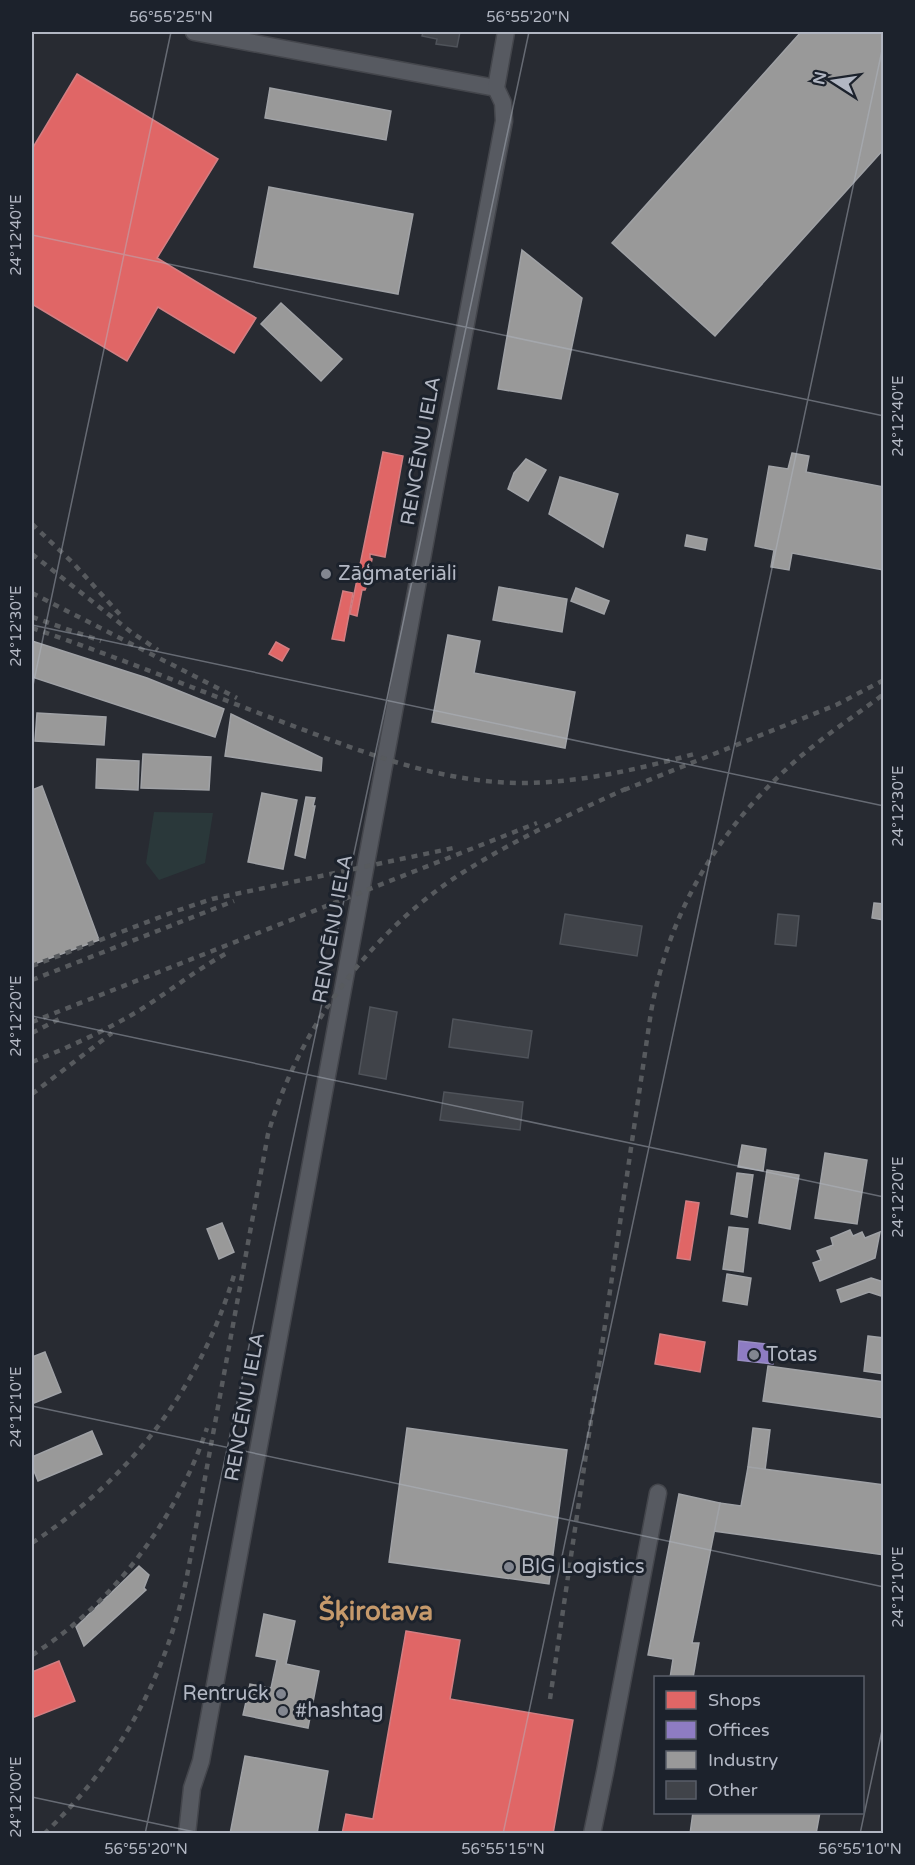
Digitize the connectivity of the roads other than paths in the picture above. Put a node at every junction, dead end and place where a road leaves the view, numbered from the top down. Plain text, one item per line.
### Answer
1 (194, 32) edge
2 (506, 32) edge
3 (496, 87) junction
4 (658, 1493) dead end
5 (187, 1833) edge
6 (592, 1833) edge

1 - 3 street
2 - 3 street, RENCĒNU IELA
3 - 5 street, RENCĒNU IELA
4 - 6 street

